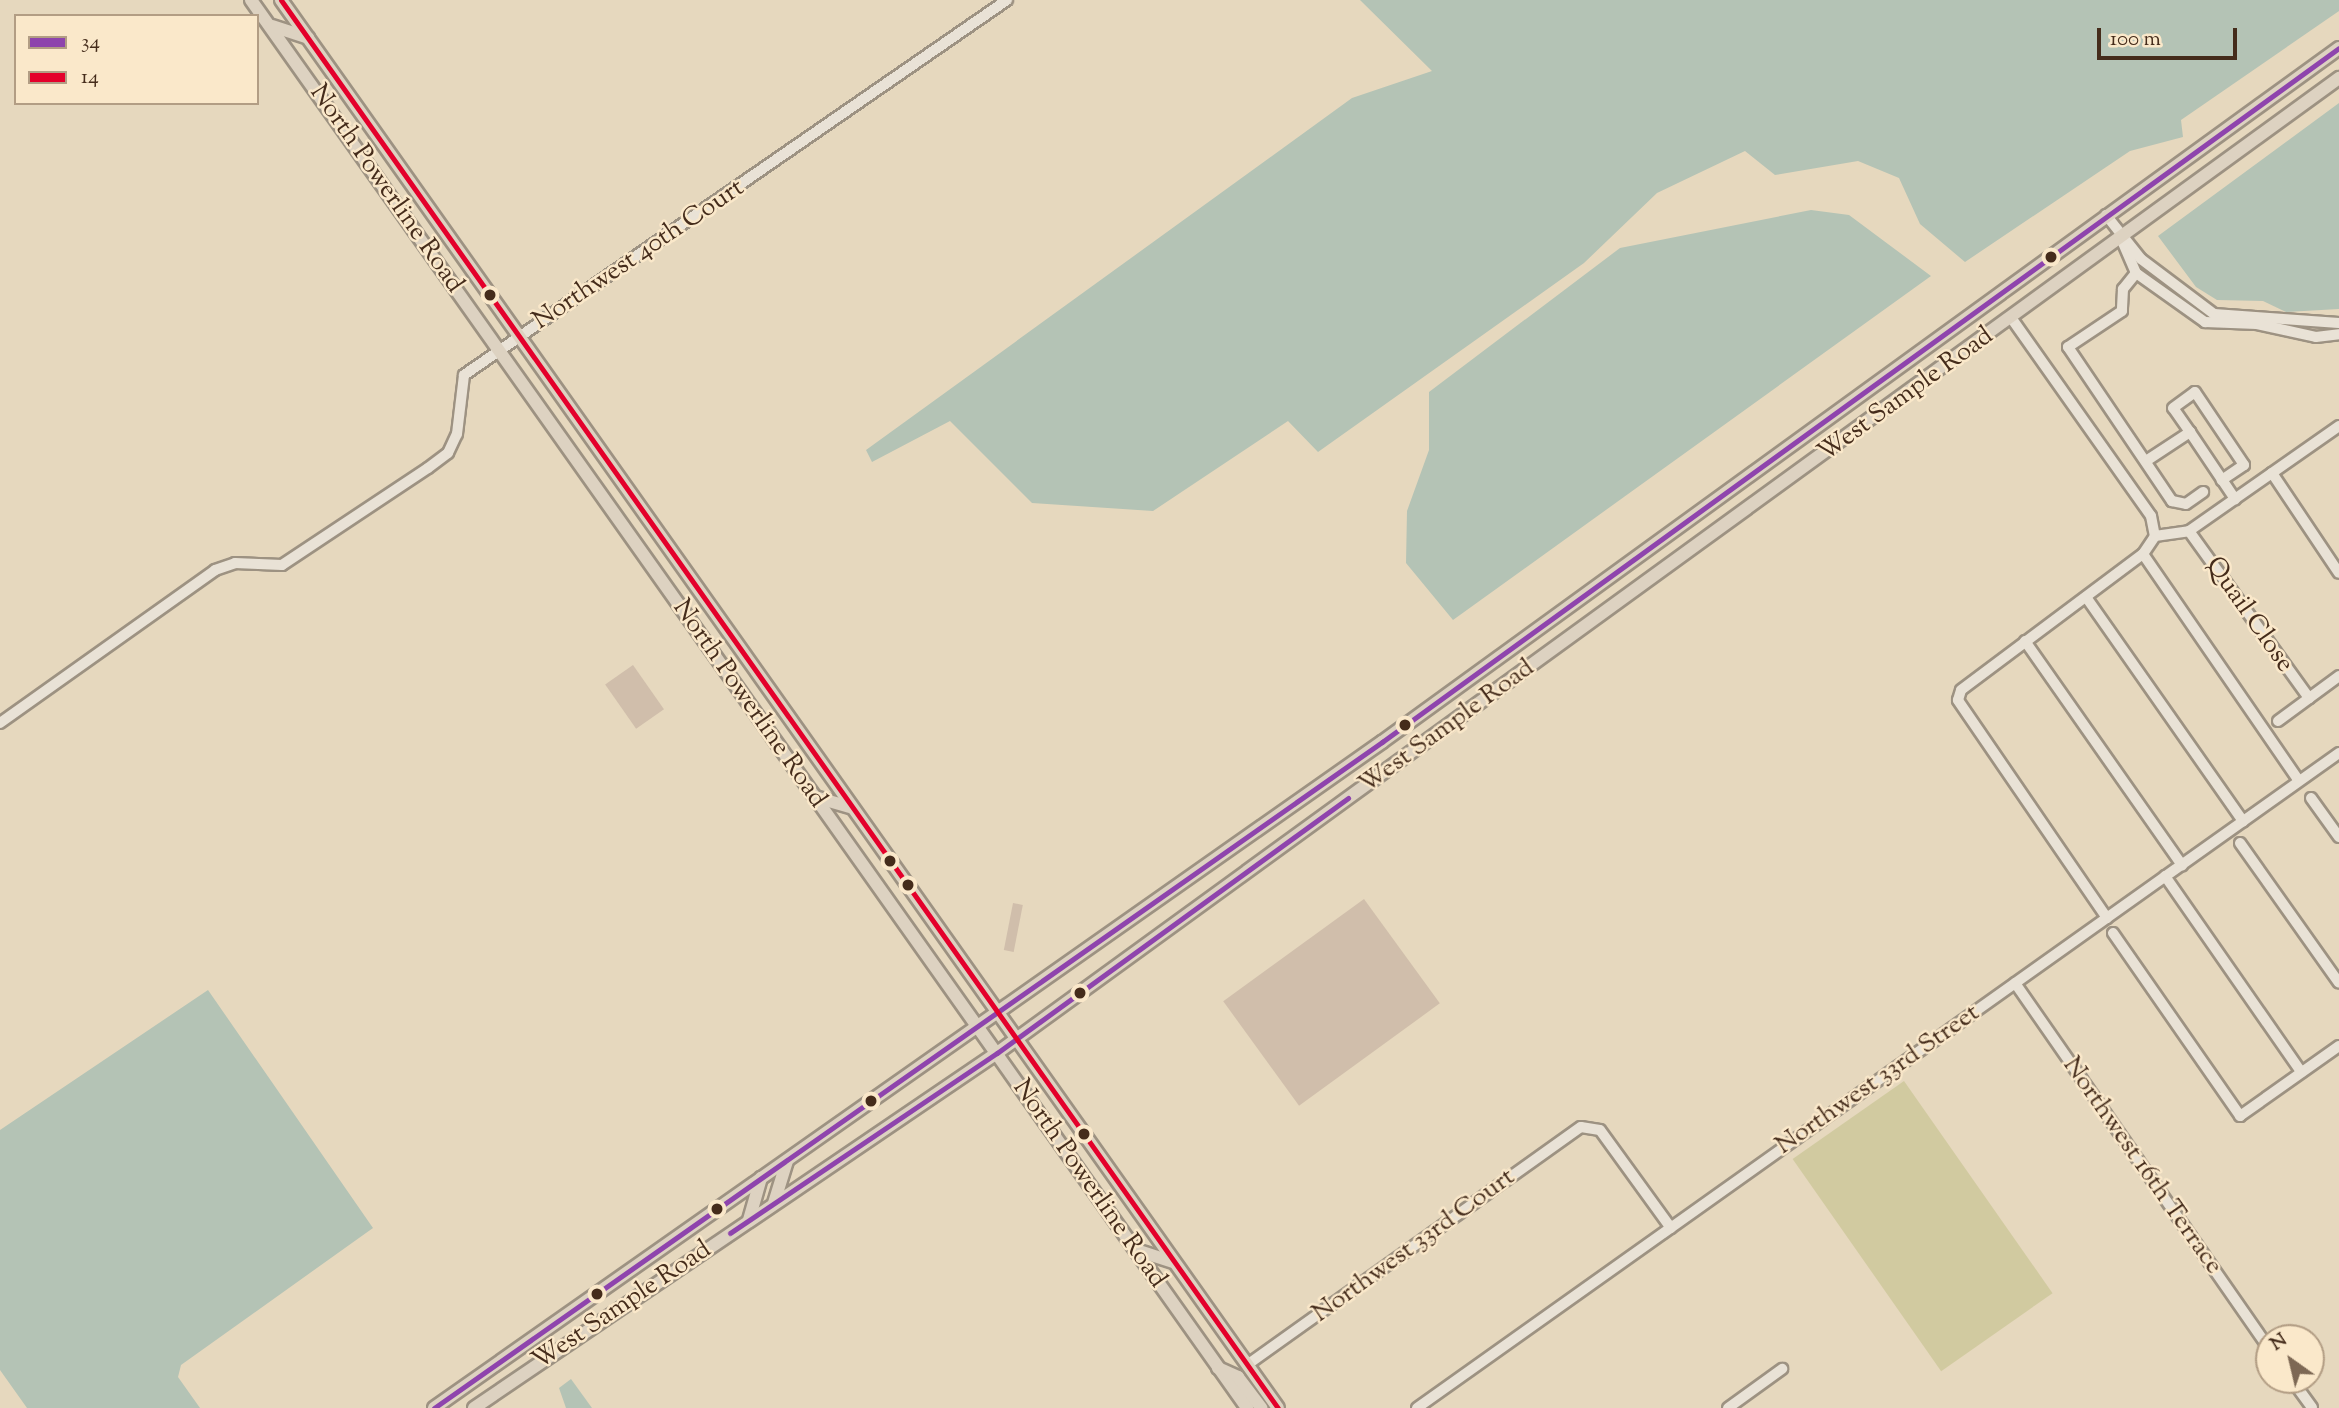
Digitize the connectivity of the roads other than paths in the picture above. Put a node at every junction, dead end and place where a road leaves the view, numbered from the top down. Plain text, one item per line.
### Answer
1 (251, 0) edge
2 (281, 0) edge
3 (1007, 0) edge
4 (269, 24) junction
5 (308, 38) junction
6 (2339, 48) edge
7 (2339, 78) edge
8 (2106, 215) junction
9 (2120, 236) junction
10 (2136, 273) junction
11 (2012, 319) junction
12 (2339, 323) edge
13 (2339, 334) edge
14 (518, 337) junction
15 (499, 349) junction
16 (2339, 426) edge
17 (2190, 432) junction
18 (2146, 461) junction
19 (2272, 473) junction
20 (2222, 480) junction
21 (2203, 492) dead end
22 (2235, 499) junction
23 (2189, 531) junction
24 (2155, 536) junction
25 (2143, 554) junction
26 (673, 557) junction
27 (2339, 573) edge
28 (672, 594) junction
29 (2087, 597) junction
30 (707, 605) junction
31 (2025, 641) junction
32 (2339, 676) edge
33 (2309, 698) junction
34 (2278, 721) dead end
35 (0, 723) edge
36 (2339, 753) edge
37 (2300, 781) junction
38 (814, 797) junction
39 (2311, 798) dead end
40 (851, 807) junction
41 (2243, 821) junction
42 (2339, 837) edge
43 (2240, 843) dead end
44 (2182, 865) junction
45 (2165, 876) junction
46 (2107, 918) junction
47 (2113, 933) dead end
48 (2015, 983) junction
49 (2339, 983) edge
50 (996, 1011) junction
51 (976, 1025) junction
52 (1016, 1039) junction
53 (2339, 1046) edge
54 (997, 1053) junction
55 (2301, 1072) junction
56 (789, 1158) junction
57 (761, 1178) junction
58 (774, 1203) junction
59 (749, 1220) junction
60 (1671, 1228) junction
61 (1136, 1250) junction
62 (1174, 1262) junction
63 (2255, 1328) edge
64 (1247, 1365) junction
65 (1218, 1367) junction
66 (1782, 1370) dead end
67 (434, 1408) edge
68 (474, 1408) edge
69 (1247, 1408) edge
70 (1261, 1408) edge
71 (1278, 1408) edge
72 (1418, 1408) edge
73 (1728, 1408) edge

1 - 4 main road, North Powerline Road
2 - 5 main road, North Powerline Road
3 - 14 street, Northwest 40th Court
4 - 5 main road
4 - 15 main road, North Powerline Road
5 - 14 main road, North Powerline Road
6 - 8 main road, West Sample Road
7 - 9 main road, West Sample Road
8 - 9 street
8 - 50 main road, West Sample Road
9 - 10 street
9 - 11 main road, West Sample Road
9 - 12 street
10 - 13 street
10 - 18 street
11 - 24 street
11 - 52 main road, West Sample Road
14 - 15 street, Northwest 40th Court
14 - 26 main road, North Powerline Road
15 - 28 main road, North Powerline Road
15 - 35 street, Northwest 40th Court
16 - 19 street
17 - 18 street
17 - 20 street
17 - 20 street
18 - 21 street
19 - 22 street
19 - 27 street
20 - 22 street
22 - 23 street
23 - 24 street
23 - 33 street, Quail Close
24 - 25 street
25 - 29 street
25 - 37 street
26 - 28 main road
26 - 30 main road, North Powerline Road
28 - 30 main road
28 - 38 main road, North Powerline Road
29 - 31 street
29 - 41 street
30 - 40 main road, North Powerline Road
31 - 44 street
31 - 46 street
32 - 33 street
33 - 34 street
36 - 37 street, Northwest 33rd Street
37 - 41 street, Northwest 33rd Street
38 - 40 main road
38 - 51 main road, North Powerline Road
39 - 42 street
40 - 50 main road, North Powerline Road
41 - 44 street, Northwest 33rd Street
43 - 49 street
44 - 45 street, Northwest 33rd Street
45 - 46 street, Northwest 33rd Street
45 - 55 street
46 - 48 street, Northwest 33rd Street
47 - 55 street
48 - 60 street, Northwest 33rd Street
48 - 63 street, Northwest 16th Terrace
50 - 51 main road, West Sample Road
50 - 52 main road, North Powerline Road
51 - 54 main road, North Powerline Road
51 - 56 main road, West Sample Road
52 - 54 main road, West Sample Road
52 - 62 main road, North Powerline Road
53 - 55 street
54 - 58 main road, West Sample Road
54 - 61 main road, North Powerline Road
56 - 57 main road, West Sample Road
56 - 58 main road
57 - 59 main road
57 - 67 main road, West Sample Road
58 - 59 main road, West Sample Road
59 - 68 main road, West Sample Road
60 - 64 street, Northwest 33rd Court
60 - 72 street, Northwest 33rd Street
61 - 62 main road
61 - 65 main road, North Powerline Road
62 - 64 main road, North Powerline Road
64 - 71 main road, North Powerline Road
65 - 69 main road, North Powerline Road
65 - 70 main road
66 - 73 street

